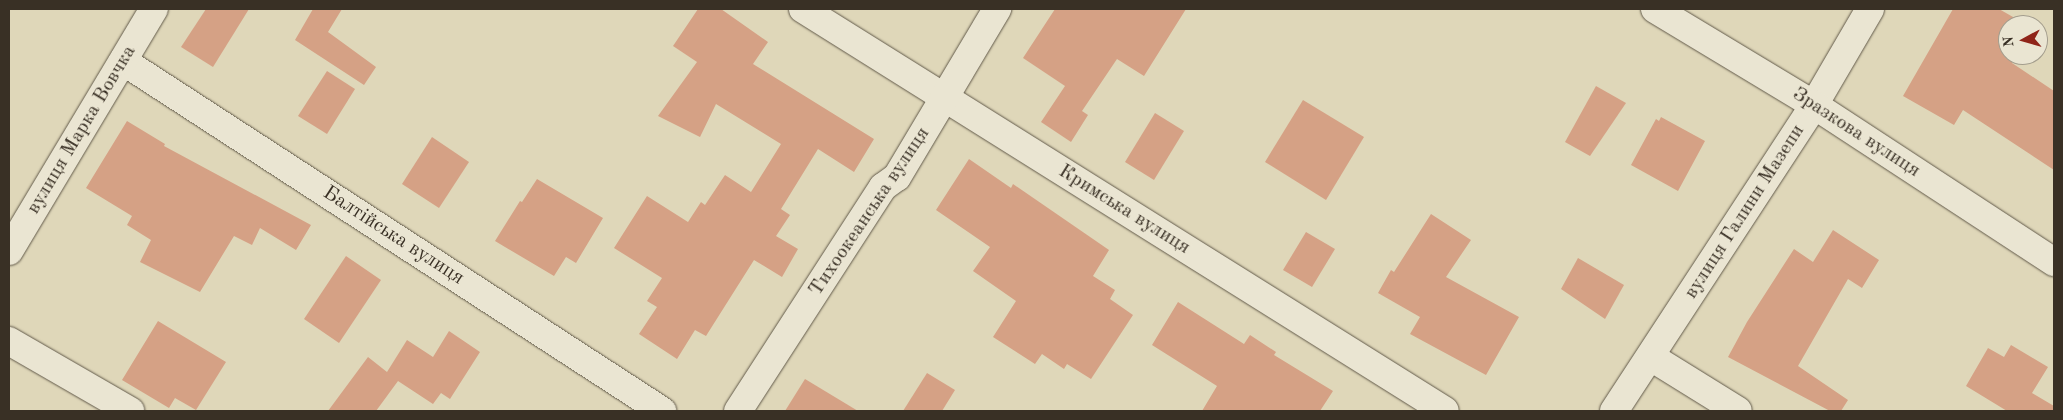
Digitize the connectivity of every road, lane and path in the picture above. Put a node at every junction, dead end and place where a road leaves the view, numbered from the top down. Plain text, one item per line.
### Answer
1 (154, 9) edge
2 (803, 9) edge
3 (997, 9) edge
4 (1655, 9) edge
5 (1870, 9) edge
6 (123, 61) junction
7 (945, 99) junction
8 (1814, 105) junction
9 (9, 251) edge
10 (2054, 262) edge
11 (9, 341) edge
12 (1651, 357) junction
13 (130, 411) edge
14 (662, 411) edge
15 (738, 411) edge
16 (1445, 411) edge
17 (1614, 411) edge
18 (1738, 411) edge

1 - 6 street, вулиця Марка Вовчка
2 - 7 street, Кримська вулиця
3 - 7 street, Тихоокеанська вулиця
4 - 8 street, Зразкова вулиця
5 - 8 street, вулиця Галини Мазепи
6 - 9 street, вулиця Марка Вовчка
6 - 14 street, Балтійська вулиця
7 - 15 street, Тихоокеанська вулиця
7 - 16 street, Кримська вулиця
8 - 10 street, Зразкова вулиця
8 - 12 street, вулиця Галини Мазепи
11 - 13 street
12 - 17 street, вулиця Галини Мазепи
12 - 18 street

